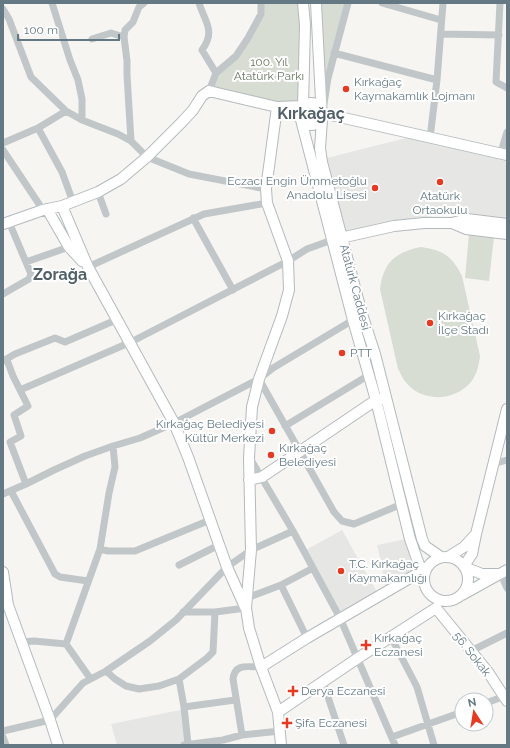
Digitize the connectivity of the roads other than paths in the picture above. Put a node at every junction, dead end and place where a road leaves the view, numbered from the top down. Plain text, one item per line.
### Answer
1 (52, 3) edge
2 (144, 3) edge
3 (199, 3) edge
4 (261, 3) edge
5 (303, 3) edge
6 (316, 3) edge
7 (348, 3) edge
8 (382, 3) edge
9 (443, 3) edge
10 (500, 3) edge
11 (3, 8) edge
12 (441, 20) junction
13 (441, 34) junction
14 (499, 35) junction
15 (124, 37) junction
16 (92, 39) dead end
17 (334, 53) junction
18 (216, 73) junction
19 (437, 80) junction
20 (507, 88) edge
21 (209, 91) junction
22 (303, 106) junction
23 (279, 107) junction
24 (66, 111) junction
25 (322, 114) junction
26 (300, 116) junction
27 (82, 120) junction
28 (38, 128) junction
29 (507, 132) edge
30 (430, 138) junction
31 (131, 141) junction
32 (3, 143) edge
33 (505, 151) edge
34 (4, 155) edge
35 (147, 157) junction
36 (266, 189) junction
37 (98, 192) junction
38 (73, 202) junction
39 (267, 203) junction
40 (62, 206) junction
41 (45, 210) junction
42 (106, 214) dead end
43 (194, 218) junction
44 (6, 223) edge
45 (452, 223) junction
46 (507, 224) edge
47 (507, 234) edge
48 (337, 239) junction
49 (69, 246) junction
50 (288, 261) junction
51 (26, 262) junction
52 (88, 267) junction
53 (233, 290) junction
54 (3, 294) edge
55 (116, 320) junction
56 (353, 320) junction
57 (131, 342) junction
58 (5, 361) edge
59 (369, 375) junction
60 (259, 379) junction
61 (20, 390) junction
62 (381, 399) junction
63 (507, 409) edge
64 (174, 423) junction
65 (285, 426) junction
66 (114, 446) junction
67 (300, 452) junction
68 (249, 458) junction
69 (507, 460) edge
70 (493, 464) junction
71 (262, 477) junction
72 (249, 480) junction
73 (26, 484) junction
74 (11, 491) junction
75 (3, 494) edge
76 (402, 504) junction
77 (210, 520) junction
78 (293, 531) junction
79 (476, 534) junction
80 (219, 545) junction
81 (100, 549) junction
82 (251, 550) junction
83 (444, 557) junction
84 (179, 565) dead end
85 (464, 566) junction
86 (227, 567) junction
87 (312, 568) junction
88 (3, 572) edge
89 (504, 572) edge
90 (422, 574) junction
91 (88, 581) junction
92 (281, 585) junction
93 (507, 588) edge
94 (427, 592) junction
95 (247, 598) junction
96 (456, 598) junction
97 (246, 608) junction
98 (436, 608) junction
99 (183, 612) junction
100 (215, 612) junction
101 (340, 618) junction
102 (507, 633) edge
103 (391, 637) junction
104 (306, 638) junction
105 (21, 642) junction
106 (66, 644) junction
107 (471, 651) junction
108 (358, 658) junction
109 (261, 667) junction
110 (106, 671) junction
111 (90, 678) junction
112 (180, 679) junction
113 (323, 682) junction
114 (506, 698) edge
115 (235, 700) junction
116 (494, 701) edge
117 (184, 707) junction
118 (278, 712) junction
119 (454, 715) edge
120 (50, 720) junction
121 (429, 724) junction
122 (3, 731) edge
123 (280, 731) junction
124 (242, 735) junction
125 (3, 737) edge
126 (392, 737) junction
127 (6, 745) edge
128 (58, 745) edge
129 (186, 745) edge
130 (281, 745) edge
131 (344, 745) edge
132 (395, 745) edge
133 (434, 745) edge

1 - 27 street
2 - 15 street
3 - 18 street
4 - 18 street
5 - 22 street
6 - 25 street, Atatürk Caddesi
7 - 17 street
8 - 12 street
9 - 12 street
10 - 14 street
11 - 24 street
12 - 13 street
13 - 14 street
13 - 19 street
14 - 20 street
15 - 16 street
15 - 31 street
17 - 19 street
17 - 25 street
18 - 21 street
19 - 30 street
21 - 23 street
21 - 35 street
22 - 23 street
22 - 25 street
22 - 26 street
23 - 26 street
23 - 36 street
24 - 27 street
24 - 28 street
25 - 26 street
25 - 30 street
25 - 48 street, Atatürk Caddesi
26 - 48 street, Atatürk Caddesi
27 - 31 street
28 - 32 street
28 - 38 street
29 - 33 street
30 - 33 street
31 - 35 street
34 - 41 street
35 - 36 street
35 - 37 street
36 - 39 street
37 - 38 street
37 - 42 street
38 - 40 street
39 - 43 street
39 - 50 street
40 - 41 street
40 - 52 street
41 - 44 street
41 - 49 street
43 - 52 street
43 - 53 street
44 - 51 street
45 - 46 street
45 - 47 street
45 - 48 street
48 - 50 street
48 - 56 street, Atatürk Caddesi
48 - 62 street, Atatürk Caddesi
49 - 51 street
49 - 52 street
50 - 53 street
50 - 60 street
51 - 54 street
52 - 55 street
53 - 57 street
55 - 57 street
55 - 58 street
56 - 59 street, Atatürk Caddesi
56 - 60 street
57 - 61 street
57 - 64 street
58 - 61 street
59 - 62 street, Atatürk Caddesi
59 - 65 street
60 - 64 street
60 - 65 street
60 - 68 street
61 - 73 street
62 - 67 street
62 - 76 street, Atatürk Caddesi
62 - 83 street, Atatürk Caddesi
63 - 70 street
64 - 66 street
64 - 77 street
65 - 67 street
66 - 73 street
66 - 81 street
67 - 71 street
67 - 76 street
68 - 71 street
68 - 72 street
69 - 70 street
70 - 79 street
71 - 72 street
71 - 78 street
72 - 82 street
73 - 74 street
74 - 75 street
74 - 91 street
76 - 90 street, Atatürk Caddesi
77 - 80 street
77 - 81 street
78 - 82 street
78 - 87 street
79 - 83 street
79 - 85 street
80 - 84 street
80 - 86 street
81 - 91 street
82 - 86 street
82 - 95 street
83 - 85 street, Atatürk Caddesi
83 - 90 street
85 - 89 street, Atatürk Caddesi
85 - 96 street
86 - 97 street
86 - 99 street
87 - 92 street
87 - 101 street
88 - 105 street
89 - 93 street
89 - 96 street
90 - 94 street, Atatürk Caddesi
90 - 101 street
91 - 106 street
92 - 95 street
92 - 104 street
94 - 96 street
94 - 98 street, Atatürk Caddesi
95 - 97 street
96 - 98 street
97 - 100 street
97 - 109 street
98 - 103 street
98 - 107 street, 56. Sokak
99 - 100 street
99 - 110 street
100 - 112 street
101 - 104 street
101 - 108 street
102 - 107 street
103 - 108 street
103 - 121 street
104 - 109 street
105 - 106 street
105 - 120 street
106 - 111 street
107 - 114 street, 56. Sokak
108 - 113 street
108 - 126 street
109 - 115 street
109 - 118 street
110 - 111 street
110 - 112 street
111 - 120 street
112 - 117 street
113 - 118 street
113 - 131 street
114 - 116 street
115 - 117 street
115 - 124 street
117 - 129 street
118 - 123 street
119 - 121 street
120 - 122 street
120 - 128 street
121 - 126 street
121 - 133 street
123 - 124 street
123 - 130 street
124 - 129 street
125 - 127 street
126 - 132 street

